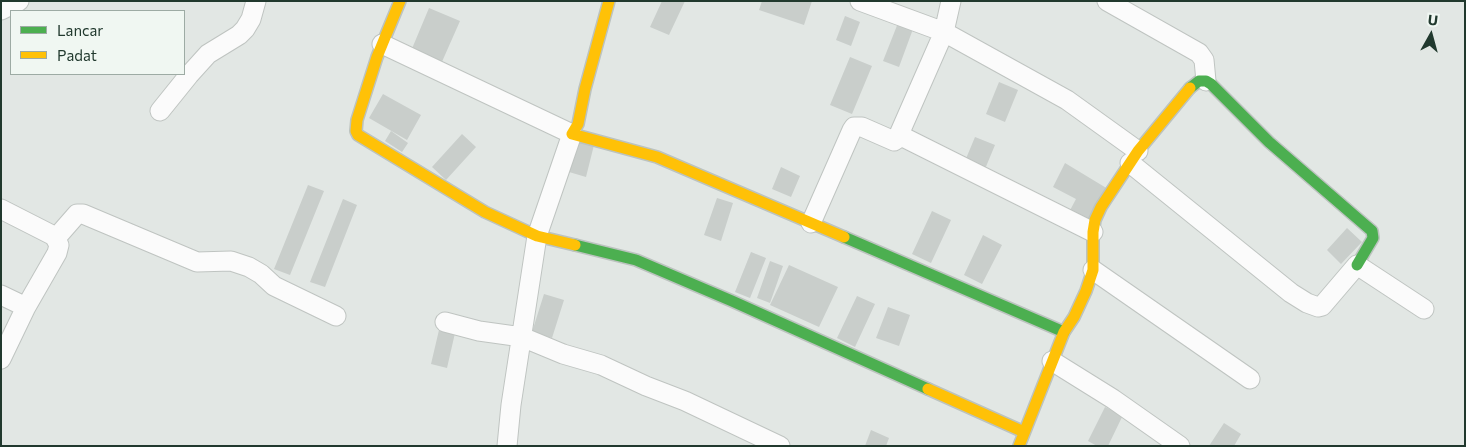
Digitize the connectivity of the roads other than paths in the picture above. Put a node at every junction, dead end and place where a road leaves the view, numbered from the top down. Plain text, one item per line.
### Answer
1 (19, 1) edge
2 (256, 1) edge
3 (400, 1) edge
4 (609, 1) edge
5 (860, 1) edge
6 (951, 1) edge
7 (1107, 1) edge
8 (1, 10) edge
9 (944, 32) junction
10 (382, 44) junction
11 (1206, 81) junction
12 (160, 111) dead end
13 (572, 134) junction
14 (899, 135) junction
15 (1134, 157) junction
16 (1, 209) edge
17 (811, 223) junction
18 (1093, 232) junction
19 (538, 236) junction
20 (56, 238) junction
21 (1357, 265) junction
22 (1093, 270) junction
23 (1, 295) edge
24 (26, 307) junction
25 (1424, 309) dead end
26 (336, 316) dead end
27 (445, 322) dead end
28 (1064, 332) junction
29 (522, 337) junction
30 (1, 359) edge
31 (1052, 361) junction
32 (1250, 379) dead end
33 (1024, 432) junction
34 (509, 445) edge
35 (780, 446) edge
36 (1019, 446) edge
37 (1180, 446) edge

1 - 8 street
2 - 12 street
3 - 10 street
4 - 13 street
5 - 9 street
6 - 9 street
7 - 11 street
9 - 14 street
9 - 15 street
10 - 13 street
10 - 19 street
11 - 15 street
11 - 21 street
13 - 17 street
13 - 19 street
14 - 17 street
14 - 18 street
15 - 18 street
15 - 21 street
16 - 20 street
17 - 28 street
18 - 22 street
19 - 29 street
19 - 33 street
20 - 24 street
20 - 26 street
21 - 25 street
22 - 28 street
22 - 32 street
23 - 24 street
24 - 30 street
27 - 29 street
28 - 31 street
29 - 34 street
29 - 35 street
31 - 33 street
31 - 37 street
33 - 36 street

